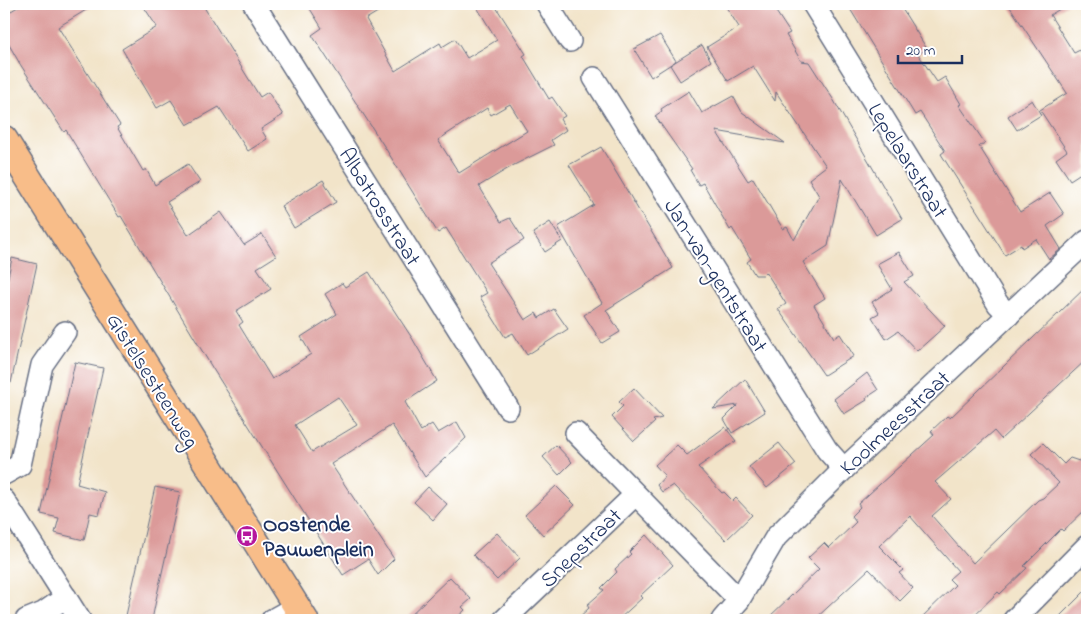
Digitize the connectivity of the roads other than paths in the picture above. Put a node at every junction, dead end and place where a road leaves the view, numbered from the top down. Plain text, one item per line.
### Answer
1 (254, 4) edge
2 (546, 4) edge
3 (813, 4) edge
4 (570, 41) dead end
5 (594, 78) dead end
6 (4, 139) edge
7 (1087, 241) edge
8 (1009, 315) junction
9 (65, 332) dead end
10 (508, 408) dead end
11 (576, 433) dead end
12 (844, 468) junction
13 (4, 474) edge
14 (635, 495) junction
15 (6, 508) edge
16 (1087, 546) edge
17 (66, 597) junction
18 (739, 600) junction
19 (301, 613) edge
20 (26, 620) edge
21 (80, 620) edge
22 (272, 620) edge
23 (504, 620) edge
24 (722, 620) edge
25 (1014, 620) edge

1 - 10 street, Albatrosstraat
2 - 4 street
3 - 8 street, Lepelaarstraat
5 - 12 street, Jan-van-gentstraat
6 - 19 main road, Gistelsesteenweg
7 - 8 street, Koolmeesstraat
8 - 12 street, Koolmeesstraat
9 - 13 street
11 - 14 street, Snepstraat
12 - 18 street, Koolmeesstraat
14 - 18 street, Snepstraat
14 - 23 street, Snepstraat
15 - 17 street
16 - 25 street
17 - 20 street
17 - 21 street
18 - 24 street, Koolmeesstraat
19 - 22 street

